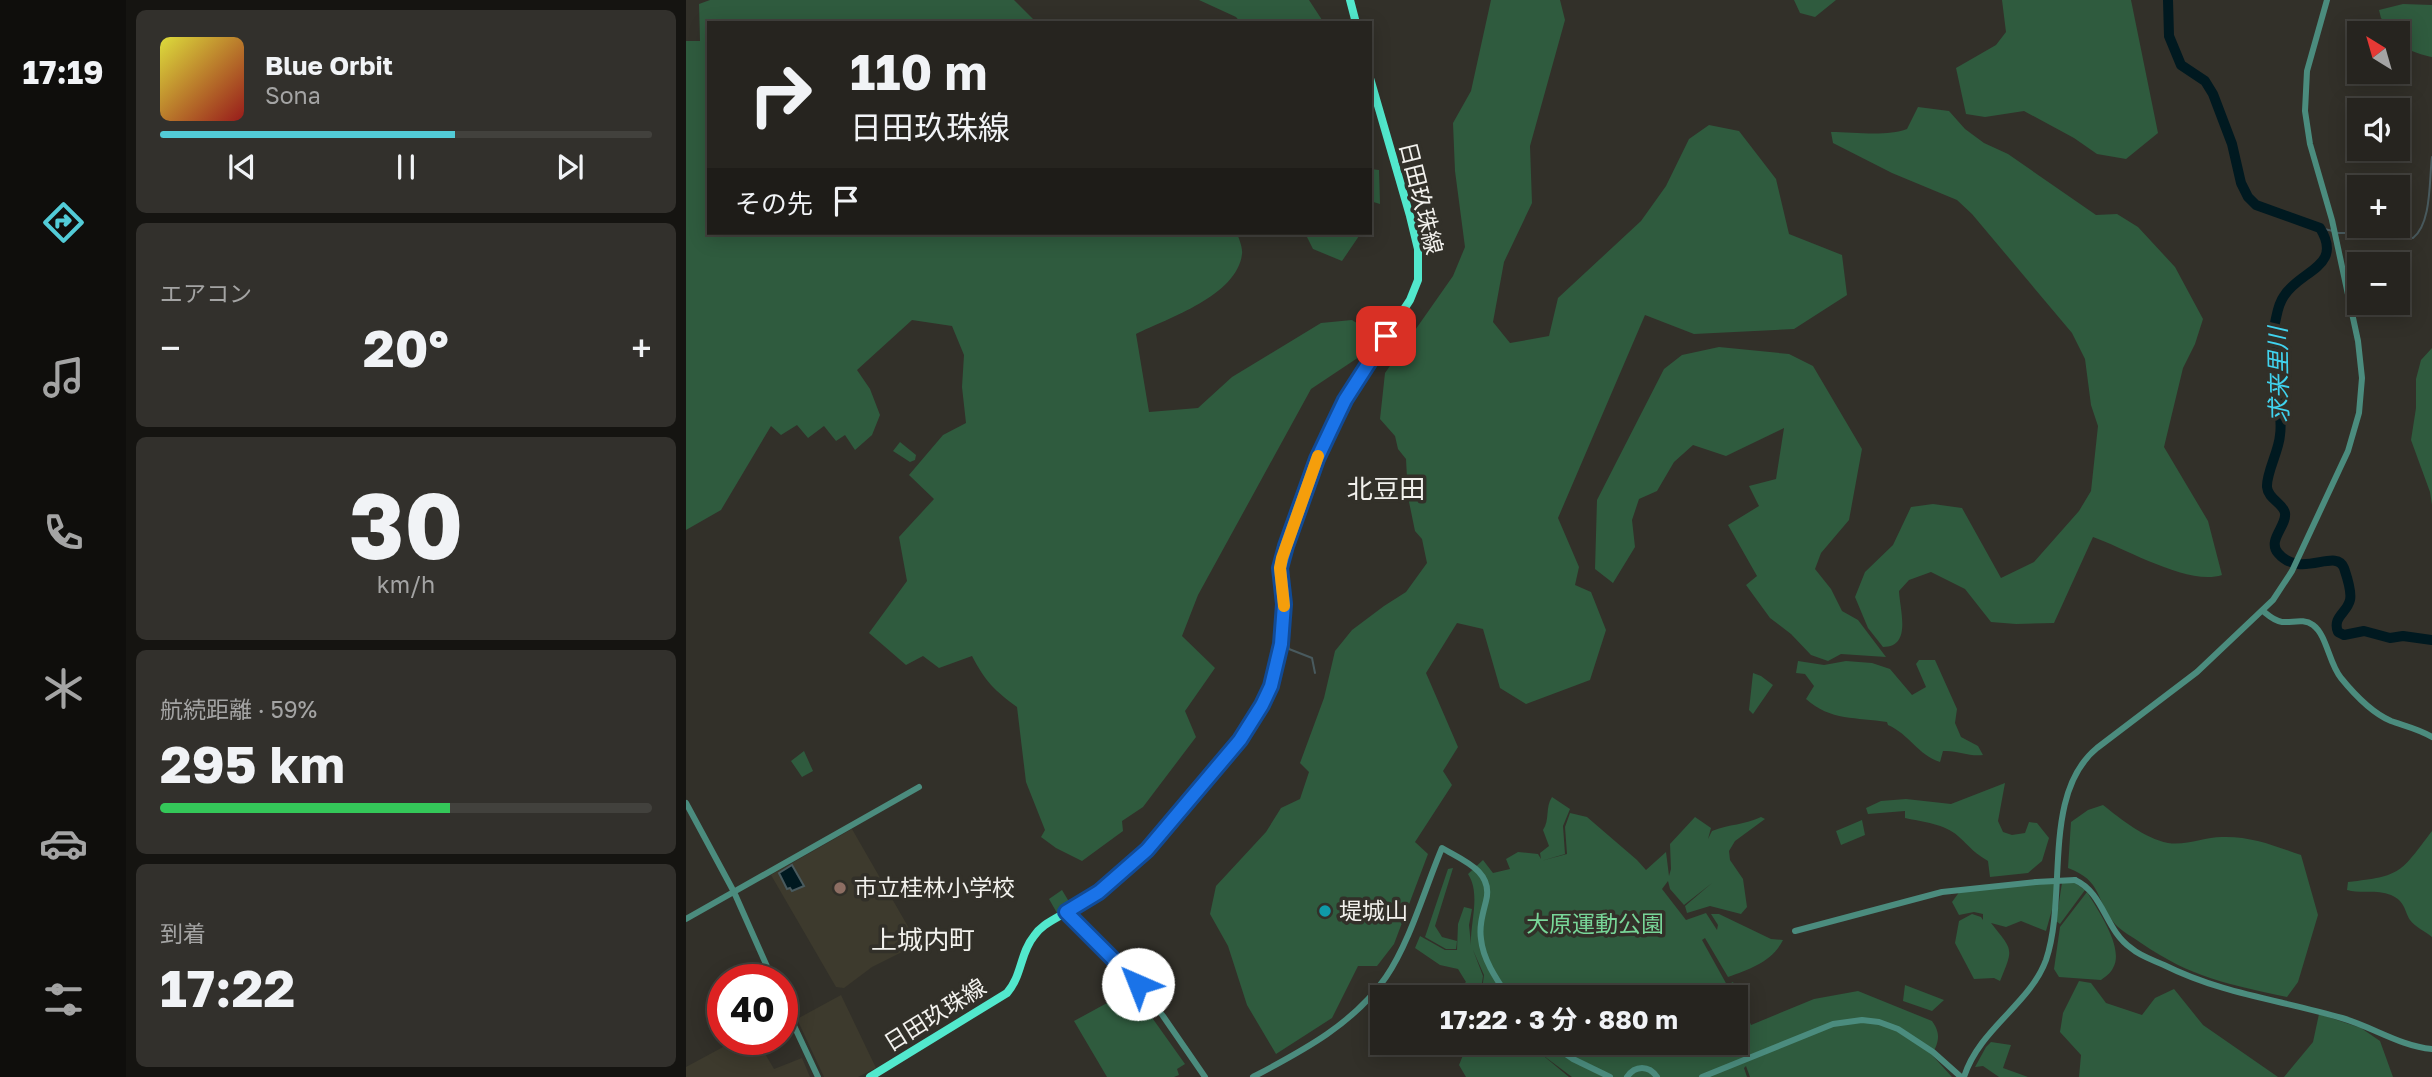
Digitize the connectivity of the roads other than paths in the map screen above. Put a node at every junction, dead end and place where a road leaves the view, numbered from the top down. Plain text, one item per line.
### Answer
1 (1350, 0) edge
2 (2327, 0) edge
3 (1355, 21) edge
4 (1372, 85) edge
5 (2263, 611) junction
6 (2432, 737) edge
7 (919, 787) dead end
8 (686, 803) edge
9 (734, 892) junction
10 (1066, 912) junction
11 (686, 919) edge
12 (1795, 931) dead end
13 (766, 964) edge
14 (1381, 985) edge
15 (1502, 985) edge
16 (1370, 998) edge
17 (798, 1034) edge
18 (2432, 1049) edge
19 (1567, 1055) edge
20 (818, 1077) edge
21 (870, 1077) edge
22 (1205, 1077) edge
23 (1253, 1077) edge
24 (1610, 1077) edge
25 (1627, 1077) edge
26 (1657, 1077) edge
27 (1702, 1077) edge
28 (1962, 1077) edge

1 - 3 main road
2 - 5 street
4 - 10 main road, 日田玖珠線
5 - 6 street
5 - 28 street
7 - 9 street
8 - 9 street
9 - 11 street
9 - 13 street
10 - 21 main road, 日田玖珠線
10 - 22 street
12 - 18 street, bridge
14 - 15 street
16 - 23 street
17 - 20 street
19 - 24 street
25 - 26 street
27 - 28 street

